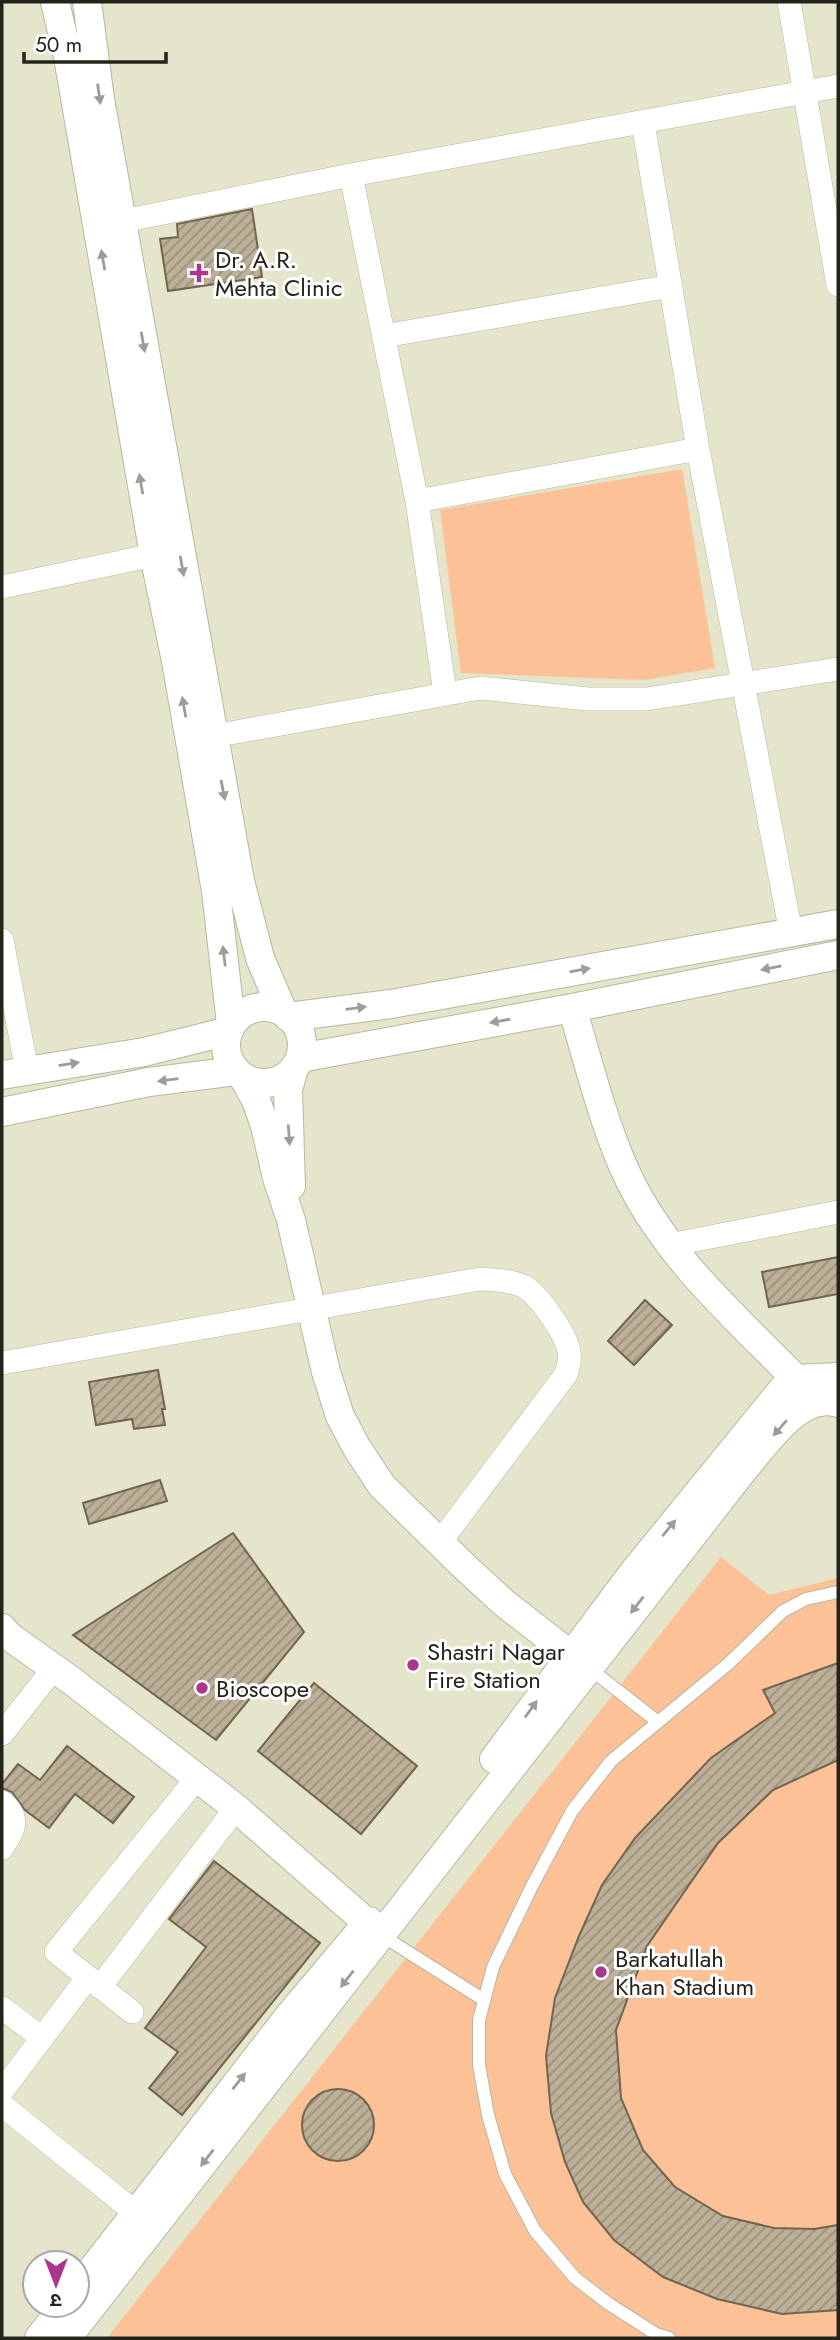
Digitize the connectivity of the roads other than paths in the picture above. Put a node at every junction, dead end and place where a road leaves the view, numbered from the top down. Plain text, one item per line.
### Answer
1 (55, 2) edge
2 (87, 2) edge
3 (789, 2) edge
4 (838, 86) edge
5 (804, 92) junction
6 (643, 123) junction
7 (351, 175) junction
8 (122, 221) junction
9 (838, 285) edge
10 (671, 286) junction
11 (384, 336) junction
12 (698, 449) junction
13 (417, 501) junction
14 (154, 555) junction
15 (2, 587) edge
16 (838, 668) edge
17 (743, 685) junction
18 (445, 693) junction
19 (202, 739) junction
20 (838, 924) edge
21 (791, 933) junction
22 (2, 940) edge
23 (838, 955) edge
24 (572, 1008) junction
25 (285, 1015) junction
26 (230, 1028) junction
27 (297, 1063) junction
28 (14, 1073) edge
29 (239, 1074) junction
30 (2, 1112) edge
31 (838, 1212) edge
32 (291, 1220) junction
33 (670, 1245) junction
34 (312, 1308) junction
35 (2, 1363) edge
36 (838, 1377) edge
37 (797, 1379) junction
38 (829, 1403) edge
39 (440, 1542) junction
40 (838, 1592) edge
41 (2, 1628) edge
42 (580, 1661) junction
43 (54, 1668) junction
44 (658, 1722) junction
45 (2, 1734) edge
46 (197, 1778) junction
47 (2, 1802) edge
48 (236, 1808) junction
49 (2, 1848) edge
50 (374, 1930) junction
51 (94, 1982) junction
52 (484, 2000) junction
53 (2, 2008) edge
54 (132, 2012) dead end
55 (42, 2038) junction
56 (6, 2077) edge
57 (2, 2105) edge
58 (136, 2213) junction
59 (91, 2271) edge
60 (54, 2319) edge
61 (39, 2338) edge
62 (67, 2338) edge
63 (668, 2338) edge

14 -> 1 street
2 -> 8 street
3 - 5 street
4 - 5 street
5 - 6 street
5 - 9 street
6 - 7 street
6 - 10 street
7 - 8 street
7 - 11 street
8 -> 19 street
10 - 11 street
10 - 12 street
11 - 13 street
12 - 13 street
12 - 17 street
13 - 18 street
14 - 15 street
19 -> 14 street
16 - 17 street
17 - 18 street
17 - 21 street
18 - 19 street
19 -> 25 street
26 -> 19 street
20 - 21 street
25 -> 21 street
22 - 28 street
23 -> 24 street
24 -> 27 street
24 - 33 street
25 - 26 street
25 - 27 street
28 -> 26 street
26 - 29 street
27 - 29 street
27 -> 32 street
29 -> 30 street
29 - 32 street
31 - 33 street
32 - 34 street
33 - 37 street
34 - 35 street
34 - 39 street
34 - 39 street
36 - 37 street
37 - 38 street
42 -> 37 street
38 -> 42 street
39 - 42 street
40 - 44 lane
41 - 43 street
42 - 44 lane
42 - 50 street
43 - 45 street
43 - 46 street
44 - 52 lane
46 - 48 street
46 - 51 street
47 - 49 street
48 - 50 street
48 - 51 street
50 - 52 lane
58 -> 50 street
50 -> 62 street
51 - 54 street
51 - 55 street
52 - 63 lane
53 - 55 street
55 - 56 street
57 - 58 street
58 - 59 street
60 - 61 street

